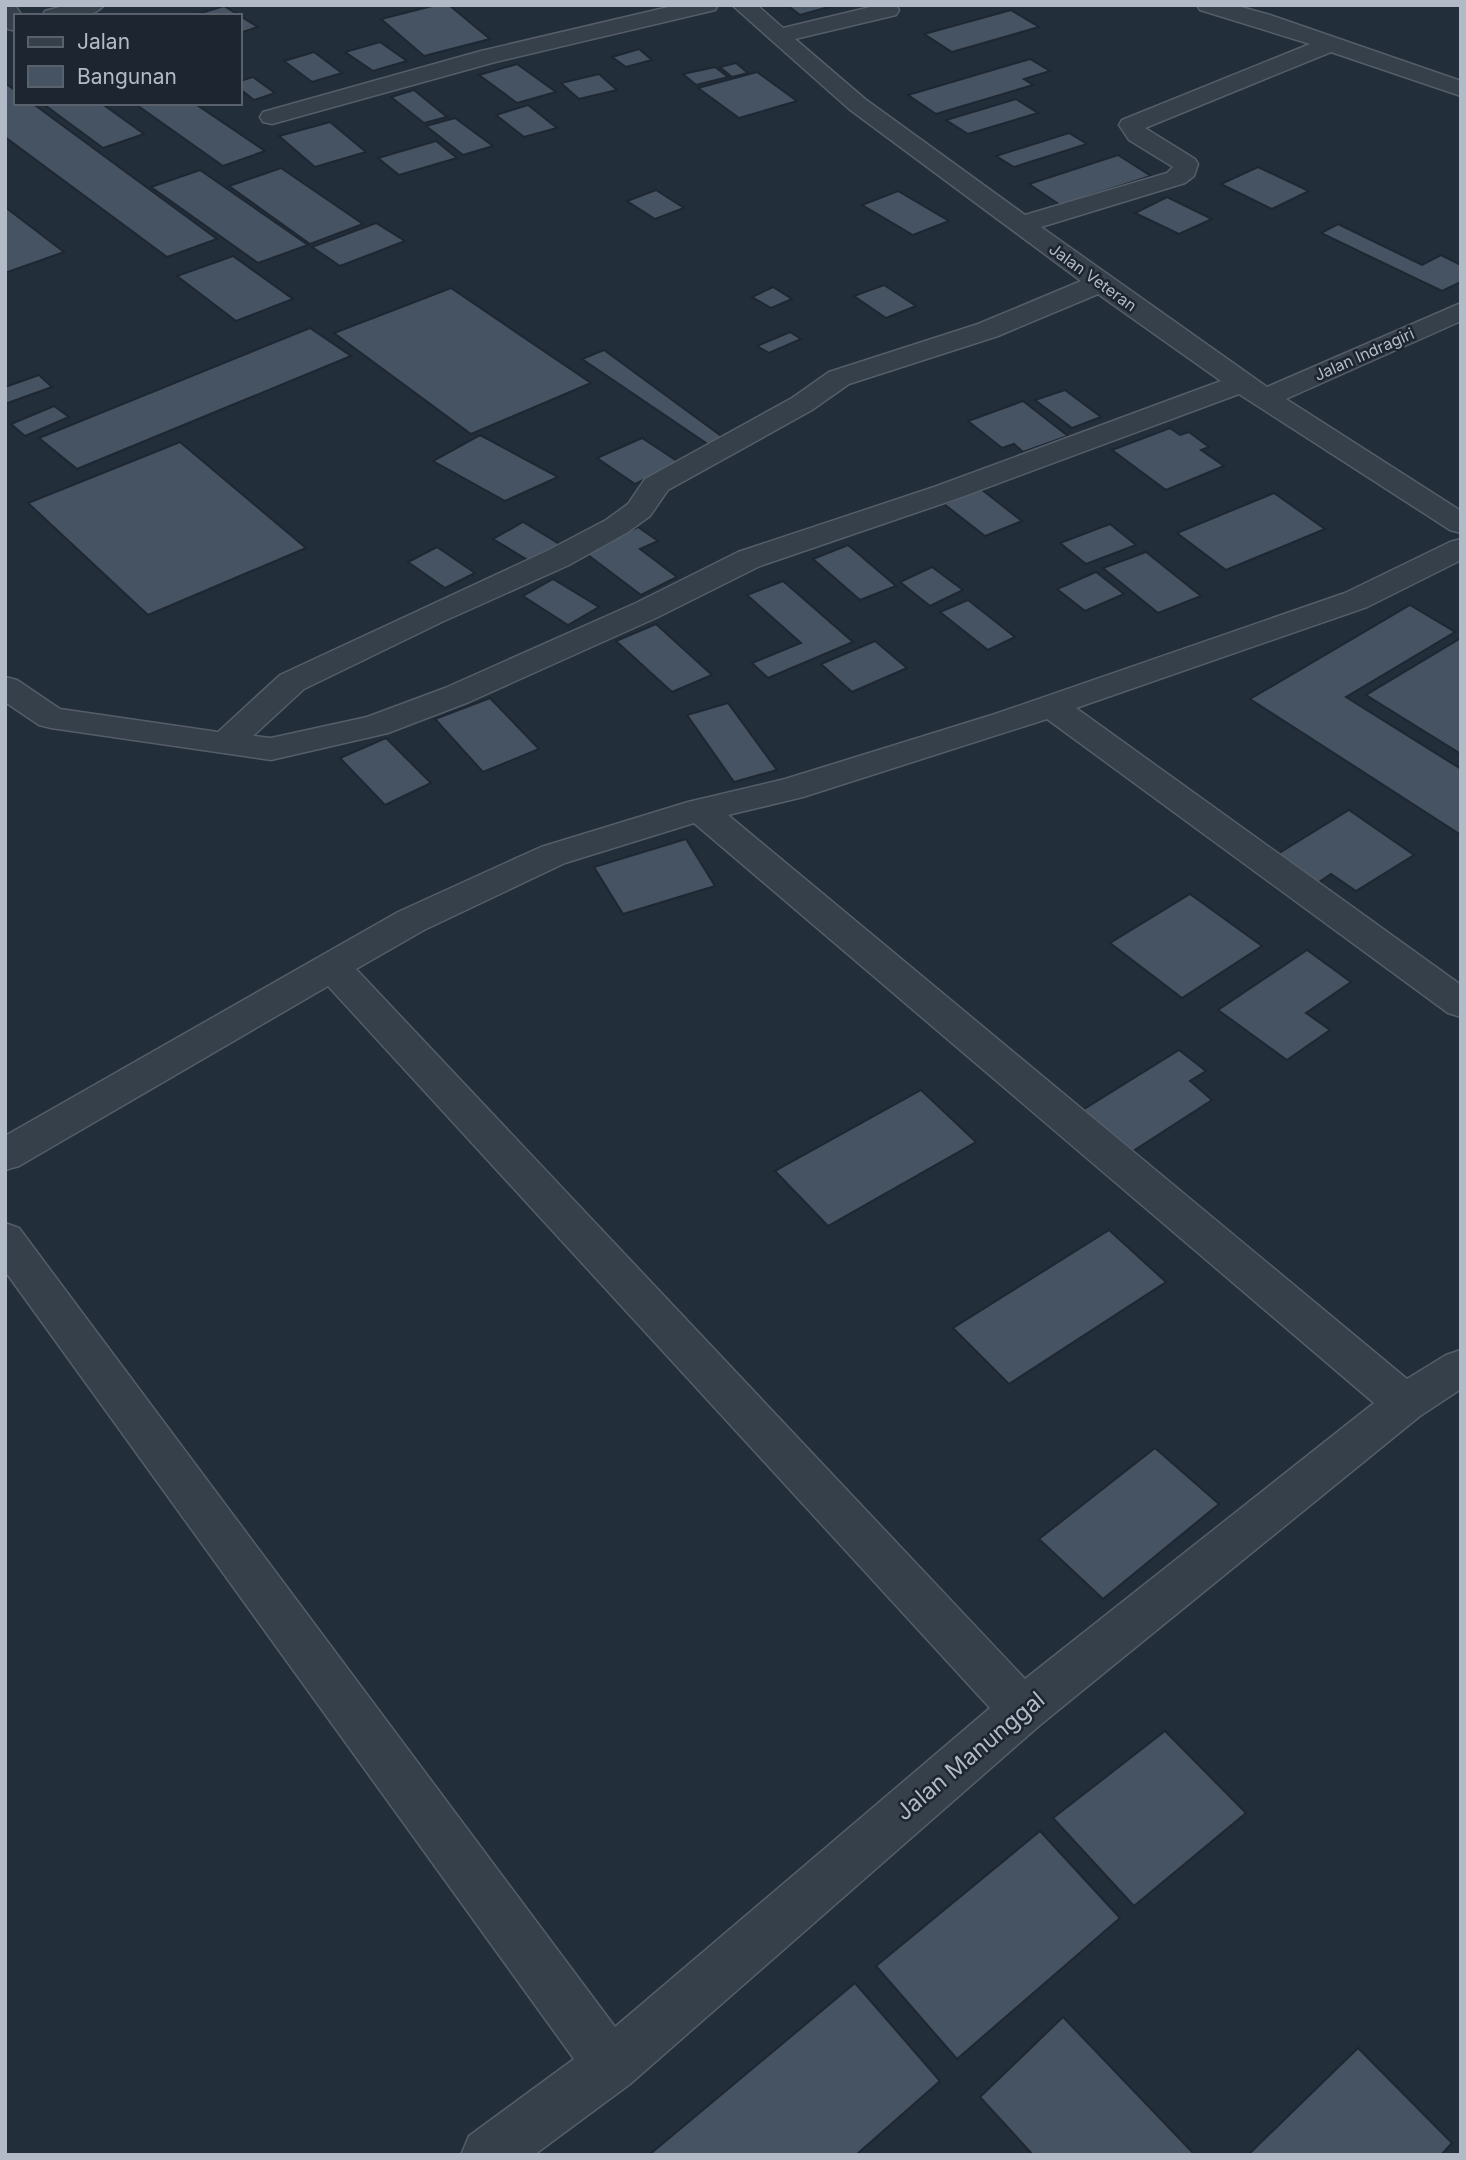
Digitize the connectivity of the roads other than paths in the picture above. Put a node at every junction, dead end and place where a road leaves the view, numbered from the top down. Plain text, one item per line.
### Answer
1 (707, 5) edge
2 (743, 5) edge
3 (1208, 5) edge
4 (83, 6) edge
5 (888, 10) dead end
6 (59, 14) edge
7 (777, 36) junction
8 (1330, 44) junction
9 (1461, 89) edge
10 (272, 117) dead end
11 (1020, 225) junction
12 (1100, 283) junction
13 (1461, 311) edge
14 (1254, 390) junction
15 (1461, 524) edge
16 (1461, 548) edge
17 (5, 687) edge
18 (1051, 706) junction
19 (225, 744) junction
20 (700, 810) junction
21 (333, 968) junction
22 (1461, 1004) edge
23 (5, 1155) edge
24 (5, 1239) edge
25 (1461, 1367) edge
26 (1405, 1403) junction
27 (1023, 1710) junction
28 (611, 2065) junction
29 (488, 2155) edge

1 - 10 street
2 - 7 street, Jalan Veteran
3 - 8 street
4 - 6 street
5 - 7 street
7 - 11 street, Jalan Veteran
8 - 9 street
8 - 11 street
11 - 12 street, Jalan Veteran
12 - 14 street, Jalan Veteran
12 - 19 street
13 - 14 street, Jalan Indragiri
14 - 15 street, Jalan Veteran
14 - 19 street, Jalan Indragiri
16 - 18 street
17 - 19 street, Jalan Indragiri
18 - 20 street
18 - 22 street
20 - 21 street
20 - 26 street
21 - 23 street
21 - 27 street
24 - 28 street
25 - 26 street, Jalan Manunggal
26 - 27 street, Jalan Manunggal
27 - 28 street, Jalan Manunggal
28 - 29 street, Jalan Manunggal

